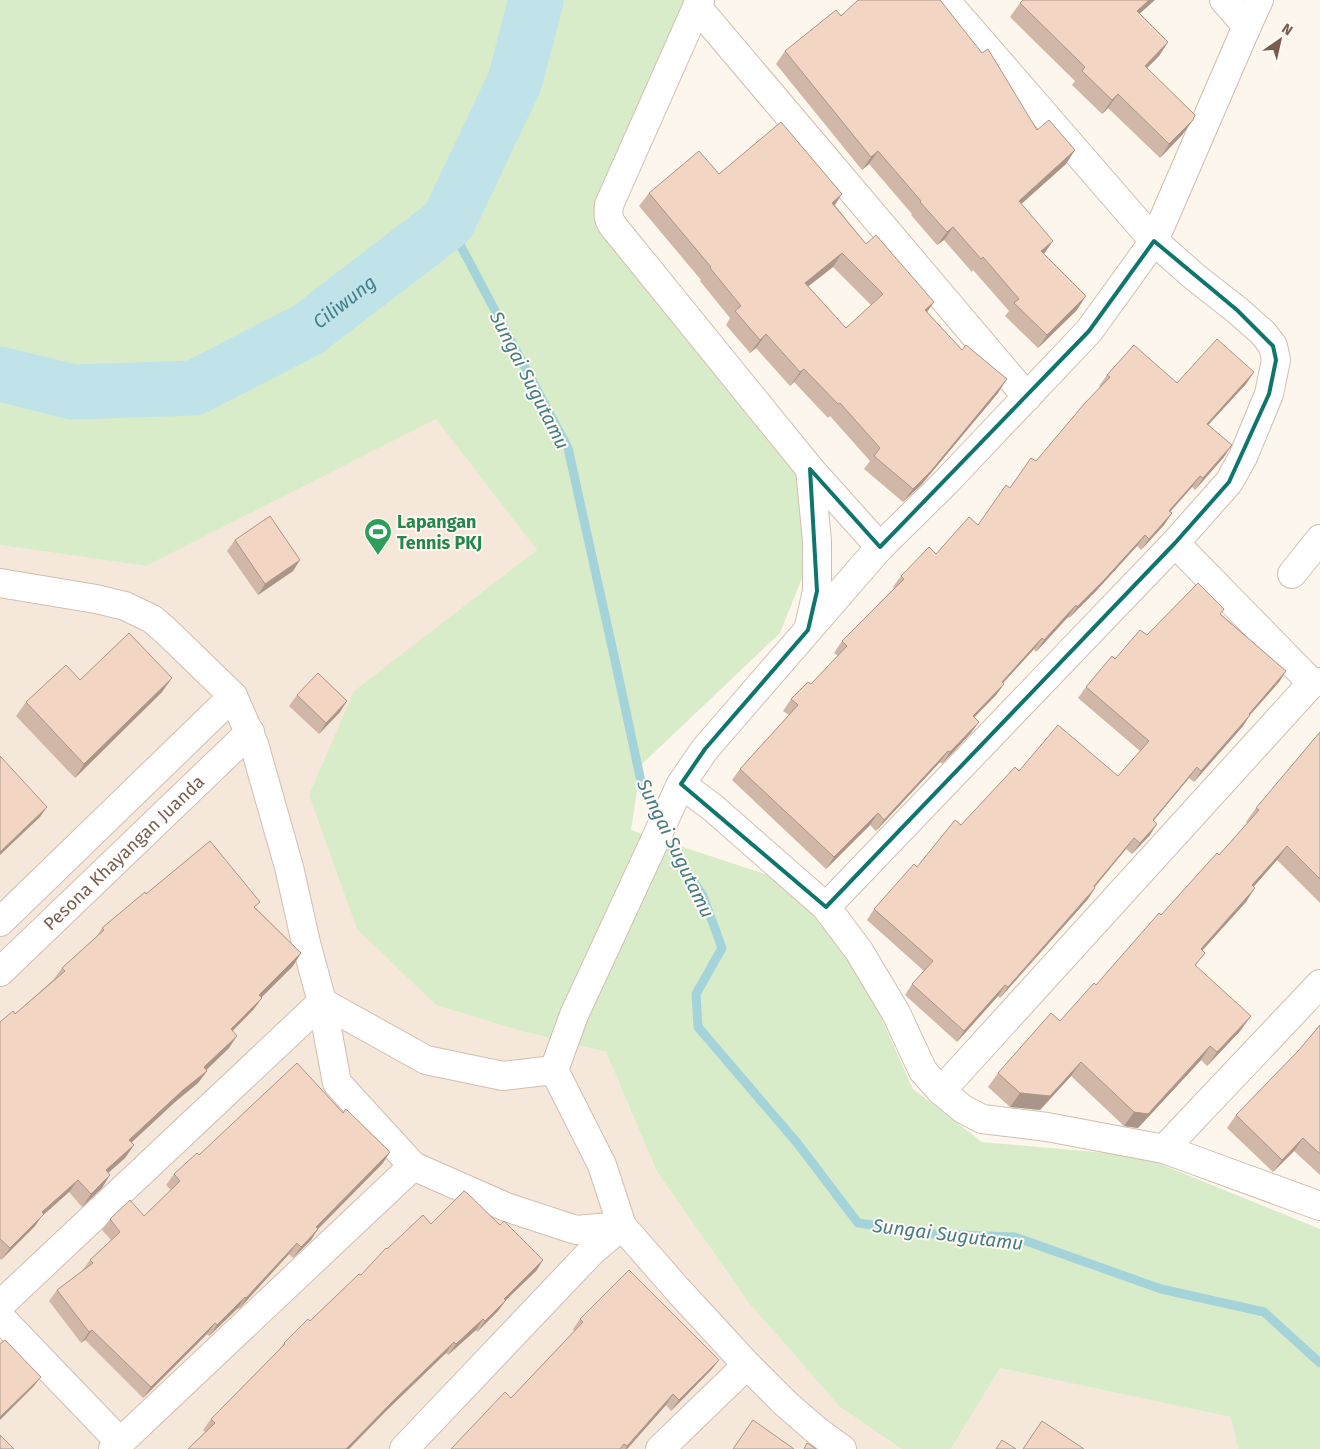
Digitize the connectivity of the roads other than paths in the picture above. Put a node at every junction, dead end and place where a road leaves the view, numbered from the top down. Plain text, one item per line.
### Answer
1 (945, 0) edge
2 (1224, 0) edge
3 (1259, 0) edge
4 (699, 4) edge
5 (1247, 26) junction
6 (1154, 241) junction
7 (1027, 398) junction
8 (810, 469) junction
9 (1320, 539) edge
10 (1176, 543) junction
11 (880, 547) junction
12 (1292, 574) dead end
13 (0, 583) edge
14 (808, 630) junction
15 (1316, 683) edge
16 (233, 696) junction
17 (250, 732) junction
18 (682, 784) junction
19 (826, 907) junction
20 (0, 922) edge
21 (0, 972) edge
22 (1320, 984) edge
23 (322, 1002) junction
24 (554, 1070) junction
25 (941, 1091) junction
26 (1164, 1149) junction
27 (413, 1166) junction
28 (1320, 1206) edge
29 (622, 1226) junction
30 (0, 1305) edge
31 (0, 1317) edge
32 (747, 1365) junction
33 (116, 1445) edge
34 (404, 1449) edge
35 (660, 1449) edge
36 (842, 1449) edge

1 - 6 street
2 - 5 street
3 - 5 street
4 - 7 street
4 - 8 street
5 - 6 street
6 - 7 street
6 - 10 street
7 - 11 street
8 - 11 street
8 - 14 street
9 - 12 street
10 - 15 street
10 - 19 street
11 - 14 street
13 - 16 street
14 - 18 street
15 - 25 street
16 - 17 street
16 - 20 street, Pesona Khayangan Juanda
17 - 21 street, Pesona Khayangan Juanda
17 - 23 street
18 - 19 street
18 - 24 street
19 - 25 street
22 - 26 street
23 - 24 street
23 - 27 street
23 - 30 street
24 - 29 street
25 - 26 street
26 - 28 street
27 - 29 street
27 - 33 street
29 - 32 street
29 - 34 street
31 - 33 street
32 - 35 street
32 - 36 street

